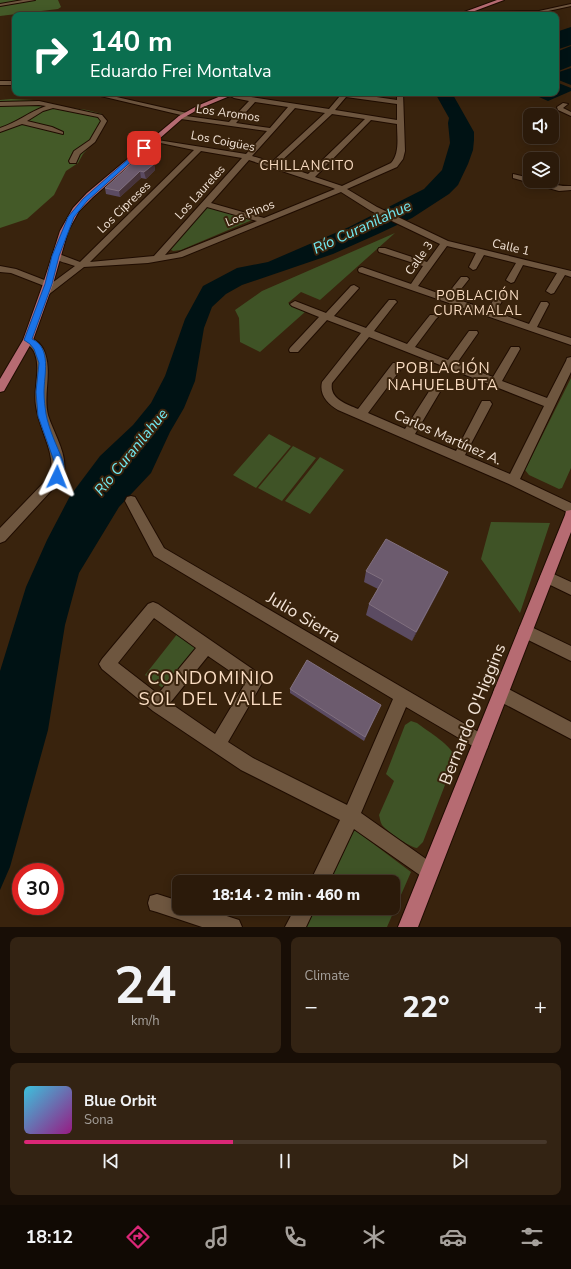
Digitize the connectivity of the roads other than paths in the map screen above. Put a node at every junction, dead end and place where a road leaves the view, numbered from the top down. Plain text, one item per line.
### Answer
1 (33, 0) edge
2 (502, 0) edge
3 (0, 5) edge
4 (571, 6) edge
5 (466, 12) joint
6 (0, 83) edge
7 (12, 83) edge
8 (103, 96) edge
9 (224, 96) edge
10 (241, 96) edge
11 (343, 96) edge
12 (359, 96) edge
13 (400, 96) edge
14 (254, 100) junction
15 (400, 102) junction
16 (0, 104) edge
17 (565, 104) dead end
18 (54, 106) junction
19 (293, 106) junction
20 (330, 111) junction
21 (571, 114) edge
22 (183, 116) junction
23 (370, 117) junction
24 (22, 122) junction
25 (400, 122) junction
26 (231, 124) junction
27 (0, 130) edge
28 (271, 130) junction
29 (61, 133) dead end
30 (153, 140) junction
31 (200, 148) junction
32 (248, 157) junction
33 (73, 161) dead end
34 (273, 165) junction
35 (516, 176) dead end
36 (310, 177) junction
37 (523, 178) edge
38 (556, 188) edge
39 (571, 188) edge
40 (342, 189) junction
41 (206, 204) junction
42 (264, 220) junction
43 (400, 231) dead end
44 (444, 244) junction
45 (382, 250) dead end
46 (482, 253) junction
47 (56, 256) junction
48 (157, 258) junction
49 (521, 262) junction
50 (82, 265) junction
51 (428, 265) junction
52 (473, 266) dead end
53 (0, 269) edge
54 (362, 270) dead end
55 (567, 273) edge
56 (464, 279) dead end
57 (511, 280) dead end
58 (47, 288) junction
59 (354, 288) dead end
60 (412, 288) junction
61 (551, 291) dead end
62 (503, 292) dead end
63 (448, 300) junction
64 (392, 302) dead end
65 (295, 304) dead end
66 (544, 304) dead end
67 (489, 314) junction
68 (327, 316) junction
69 (433, 317) dead end
70 (532, 328) junction
71 (366, 332) junction
72 (473, 333) dead end
73 (28, 340) junction
74 (571, 342) edge
75 (409, 348) junction
76 (515, 349) dead end
77 (294, 350) dead end
78 (571, 361) edge
79 (451, 364) junction
80 (397, 366) dead end
81 (496, 382) junction
82 (439, 385) dead end
83 (0, 388) edge
84 (486, 404) dead end
85 (551, 404) junction
86 (361, 414) junction
87 (407, 436) junction
88 (458, 458) junction
89 (513, 481) junction
90 (131, 501) dead end
91 (571, 509) edge
92 (571, 515) edge
93 (0, 537) edge
94 (547, 577) junction
95 (571, 589) edge
96 (525, 631) junction
97 (207, 646) junction
98 (571, 654) edge
99 (501, 693) junction
100 (402, 697) junction
101 (159, 705) junction
102 (571, 731) edge
103 (481, 743) junction
104 (217, 745) junction
105 (351, 816) junction
106 (430, 872) junction
107 (322, 875) edge
108 (157, 903) dead end
109 (302, 915) edge
110 (232, 927) edge
111 (295, 927) edge
112 (408, 927) edge

1 - 3 street
2 - 5 main road
4 - 5 street
6 - 7 street
8 - 22 street, Los Aromos
9 - 22 main road
10 - 14 street
11 - 20 street
12 - 15 street
13 - 15 street, Los Pinos
14 - 19 street
14 - 26 street
15 - 25 street, Los Pinos
16 - 18 street
17 - 21 street
18 - 24 street
18 - 33 street
19 - 20 street
19 - 28 street, Los Laureles
20 - 23 street
20 - 34 street
22 - 26 street, Los Aromos
22 - 30 main road
23 - 25 street
23 - 36 street
24 - 27 street
24 - 29 street
25 - 40 street, Los Pinos
26 - 28 street, Los Aromos
28 - 32 street, Los Laureles
30 - 31 street, Los Coigües
30 - 47 main road
31 - 32 street, Los Coigües
31 - 50 street, Los Cipreses
32 - 34 street, Los Coigües
32 - 41 street, Los Laureles
34 - 36 street, Los Coigües
35 - 37 street
36 - 40 street, Los Coigües
38 - 39 street
40 - 42 street, Los Pinos
40 - 44 street, Los Coigües
41 - 42 street
41 - 48 street, Los Laureles
42 - 48 street, Los Pinos
43 - 44 street
44 - 46 street, Calle 1
44 - 51 street, Calle 3
45 - 51 street
46 - 49 street, Calle 1
46 - 52 street
47 - 50 street
47 - 58 main road
48 - 50 street, Los Pinos
49 - 55 street, Calle 1
49 - 57 street
50 - 58 street
51 - 60 street, Calle 3
53 - 58 street
54 - 60 street
55 - 61 street
56 - 63 street
58 - 73 main road
59 - 68 street
60 - 63 street
62 - 67 street
63 - 67 street
64 - 71 street
65 - 68 street
66 - 70 street
67 - 70 street
68 - 71 street
68 - 77 street
69 - 75 street
70 - 74 street
71 - 75 street
71 - 86 street, Carlos Martínez A.
72 - 79 street
73 - 83 main road
73 - 93 street
75 - 79 street
76 - 81 street
78 - 85 street
79 - 81 street
80 - 86 street
81 - 85 street
82 - 87 street
84 - 88 street
85 - 89 street
86 - 87 street, Carlos Martínez A.
87 - 88 street, Carlos Martínez A.
88 - 89 street, Carlos Martínez A.
89 - 91 street, Carlos Martínez A.
90 - 100 street, Julio Sierra
92 - 94 main road, Bernardo O'Higgins
94 - 95 street
94 - 96 main road, Bernardo O'Higgins
96 - 98 street
96 - 99 main road, Bernardo O'Higgins
97 - 101 street
97 - 101 street
97 - 104 street
99 - 102 street
99 - 103 main road, Bernardo O'Higgins
100 - 103 street, Julio Sierra
100 - 105 street
101 - 104 street
103 - 106 main road, Bernardo O'Higgins
104 - 105 street
105 - 106 street
105 - 107 street
106 - 112 main road, Bernardo O'Higgins
108 - 110 street
109 - 111 street

